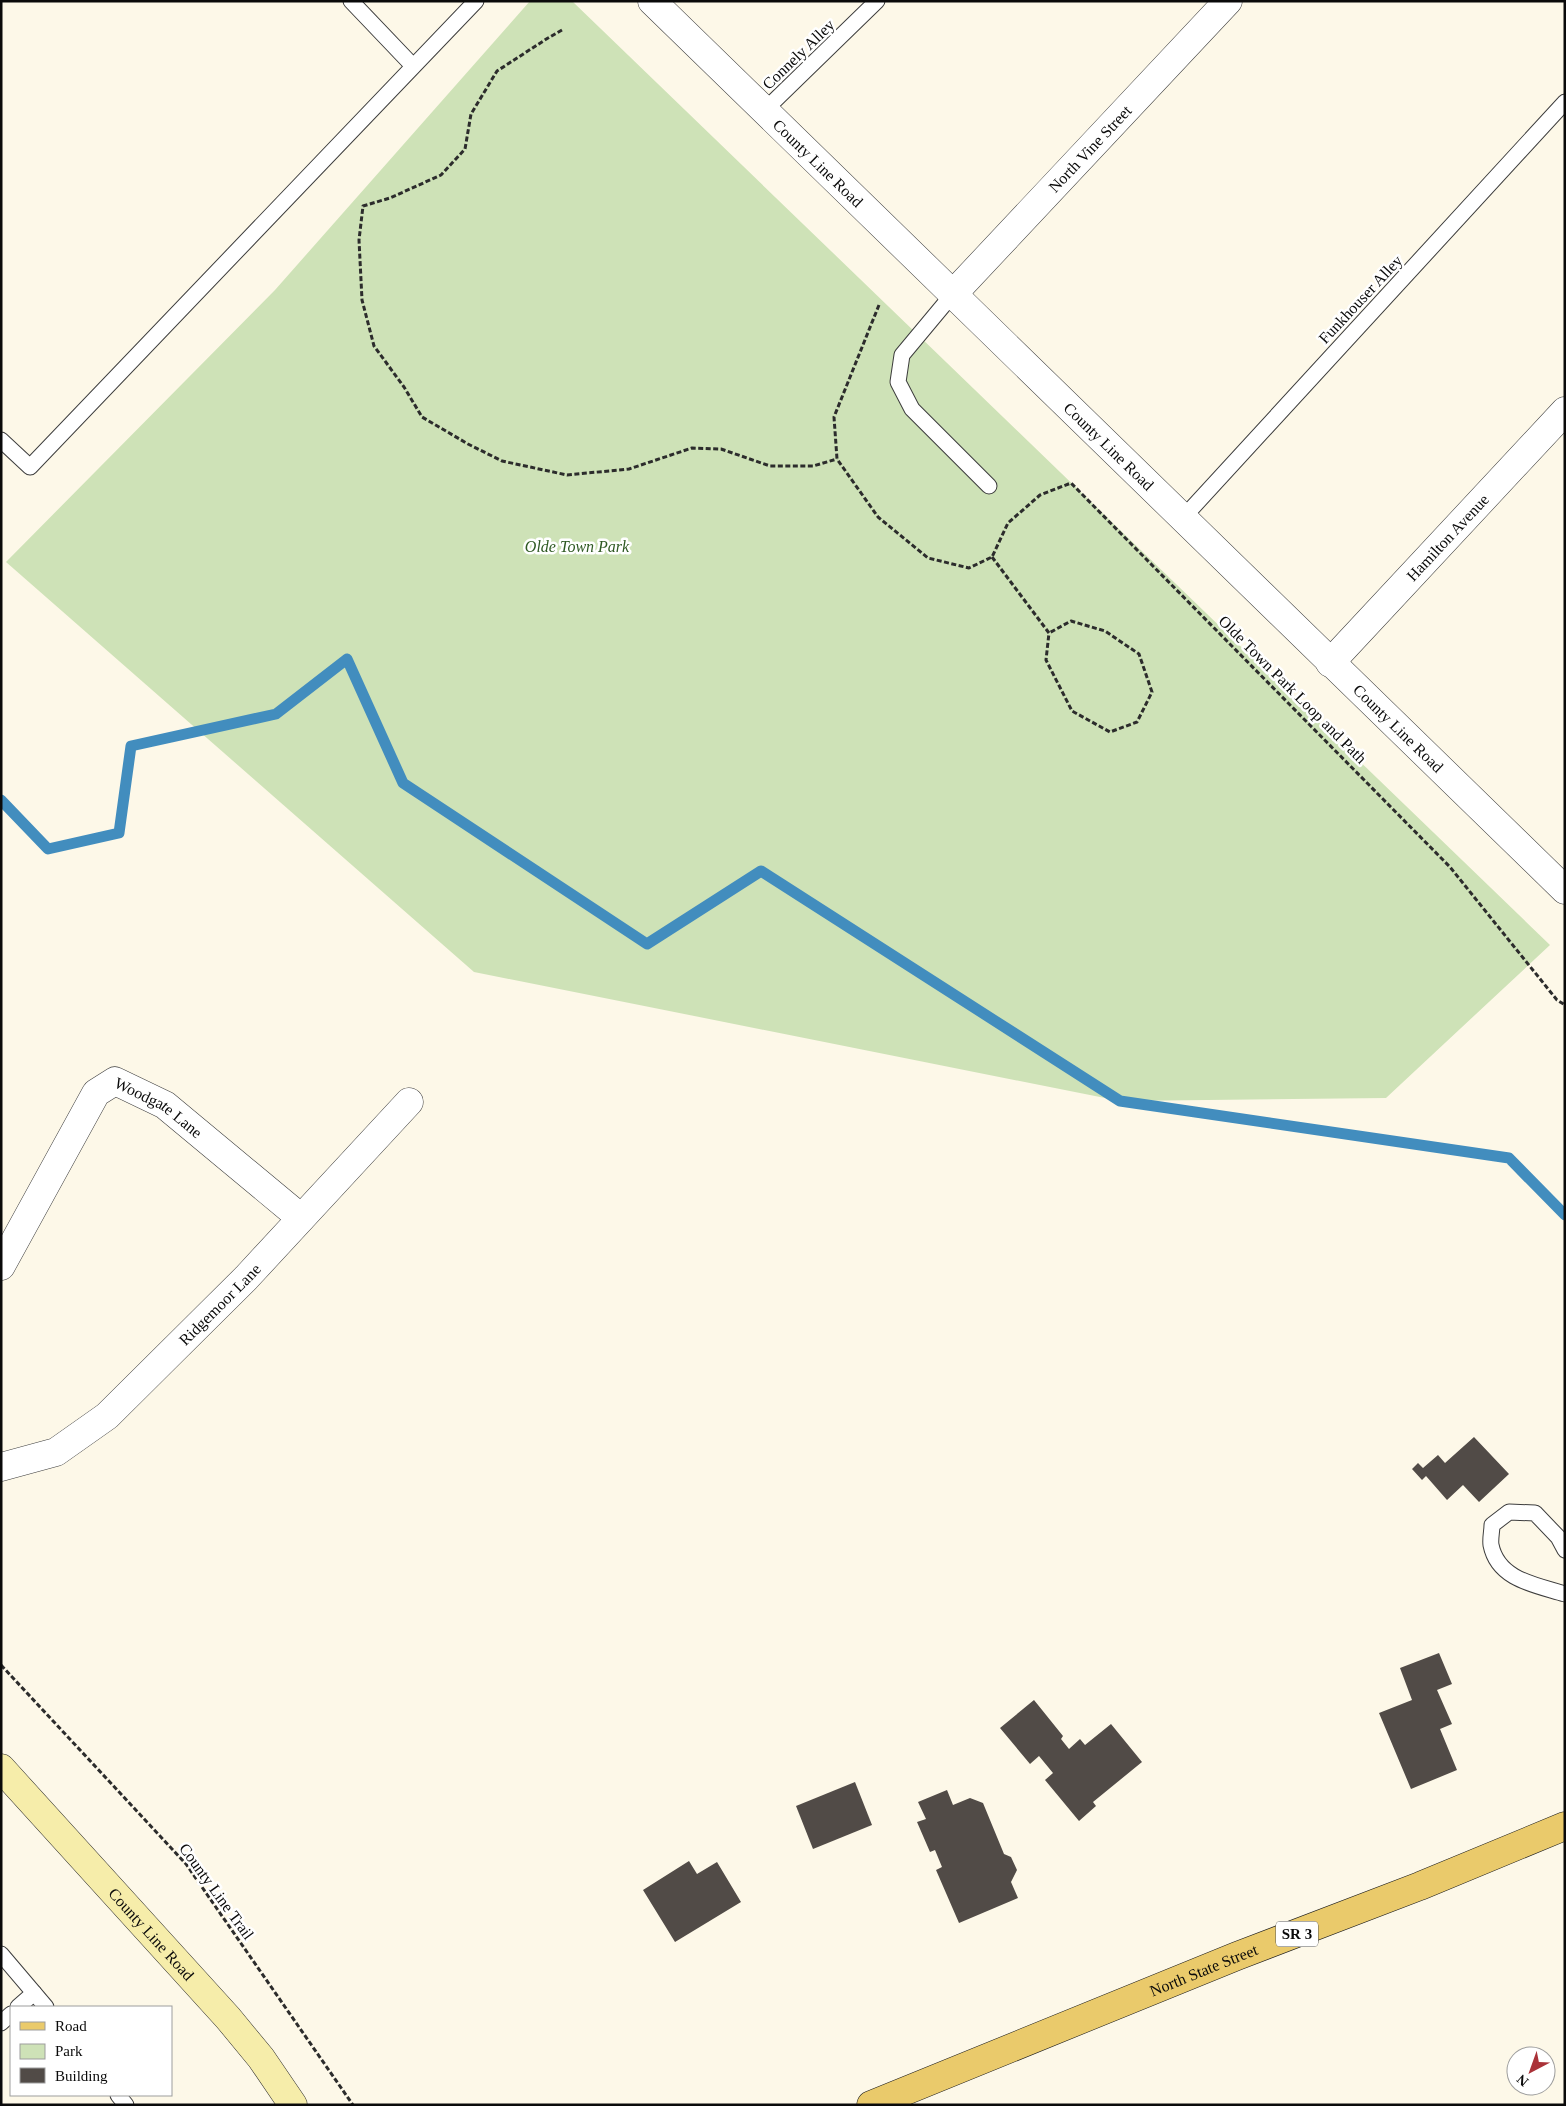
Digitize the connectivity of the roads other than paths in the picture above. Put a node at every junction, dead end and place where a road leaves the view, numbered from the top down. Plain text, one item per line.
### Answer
1 (350, 1) edge
2 (476, 1) edge
3 (652, 1) edge
4 (877, 1) edge
5 (1228, 1) edge
6 (413, 66) junction
7 (1565, 102) edge
8 (765, 110) junction
9 (952, 294) junction
10 (1565, 411) edge
11 (1, 440) edge
12 (989, 486) dead end
13 (1182, 519) junction
14 (1330, 663) junction
15 (1565, 890) edge
16 (409, 1102) dead end
17 (301, 1218) junction
18 (1, 1266) edge
19 (1, 1467) edge
20 (1565, 1550) edge
21 (1565, 1594) edge
22 (1, 1768) edge
23 (1565, 1826) edge
24 (1, 1954) edge
25 (34, 1993) junction
26 (19, 2006) edge
27 (45, 2006) edge
28 (293, 2105) edge
29 (871, 2105) edge

1 - 6 lane
2 - 6 lane
3 - 8 street, County Line Road
4 - 8 lane, Connely Alley
5 - 9 street, North Vine Street
6 - 11 lane
7 - 13 lane, Funkhouser Alley
8 - 9 street, County Line Road
9 - 12 lane
9 - 13 street, County Line Road
10 - 14 street, Hamilton Avenue
13 - 14 street, County Line Road
14 - 15 street, County Line Road
16 - 17 street, Ridgemoor Lane
17 - 18 street, Woodgate Lane
17 - 19 street, Ridgemoor Lane
20 - 21 lane
22 - 28 main road, County Line Road
23 - 29 main road, North State Street / SR 3
24 - 25 lane
25 - 26 lane
25 - 27 lane

